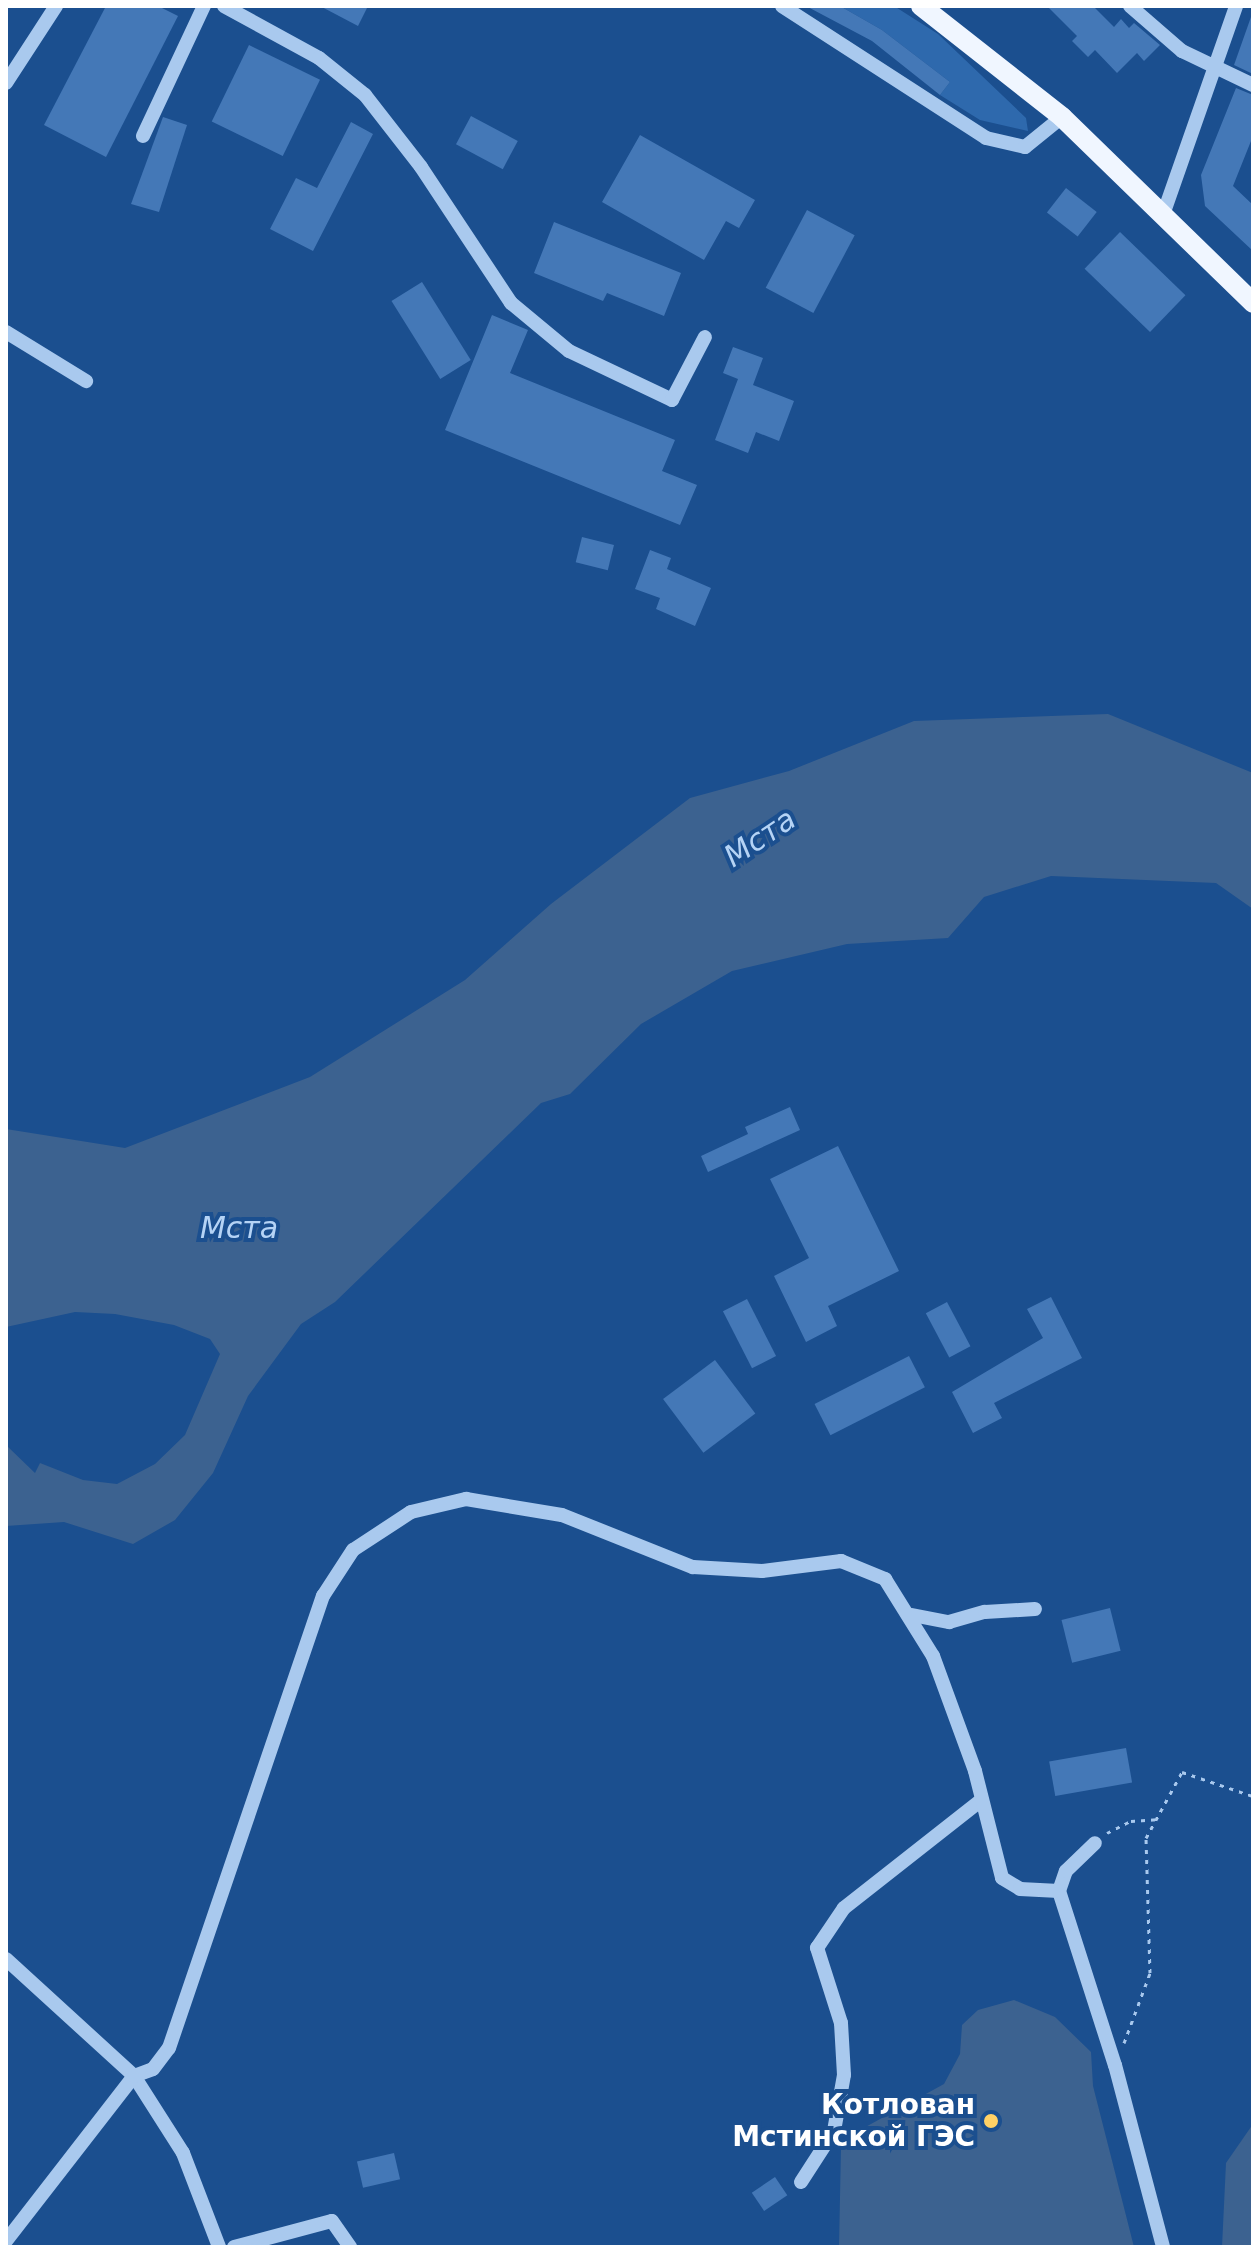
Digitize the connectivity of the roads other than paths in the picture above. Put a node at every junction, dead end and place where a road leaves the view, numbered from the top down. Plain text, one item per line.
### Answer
1 (56, 6) edge
2 (204, 6) edge
3 (224, 6) edge
4 (782, 6) edge
5 (921, 6) edge
6 (1130, 6) edge
7 (1236, 6) edge
8 (1212, 69) junction
9 (6, 83) edge
10 (1253, 85) edge
11 (1062, 117) junction
12 (143, 136) dead end
13 (1164, 212) junction
14 (1253, 303) edge
15 (6, 332) edge
16 (705, 337) dead end
17 (86, 381) dead end
18 (1035, 1609) dead end
19 (912, 1615) junction
20 (981, 1800) junction
21 (1095, 1843) road end
22 (1059, 1891) junction
23 (6, 1959) edge
24 (134, 2076) junction
25 (801, 2182) dead end
26 (6, 2241) edge
27 (219, 2247) edge
28 (234, 2247) edge
29 (350, 2247) edge
30 (1163, 2247) edge

1 - 9 street
2 - 12 street
3 - 16 street
4 - 11 street
5 - 11 main road
6 - 8 street
7 - 8 street
8 - 10 street
8 - 13 street
11 - 13 main road
13 - 14 main road
15 - 17 street
18 - 19 street
19 - 20 street
19 - 24 street
20 - 22 street
20 - 25 street
21 - 22 street
22 - 30 street
23 - 24 street
24 - 26 street
24 - 27 street
28 - 29 street

